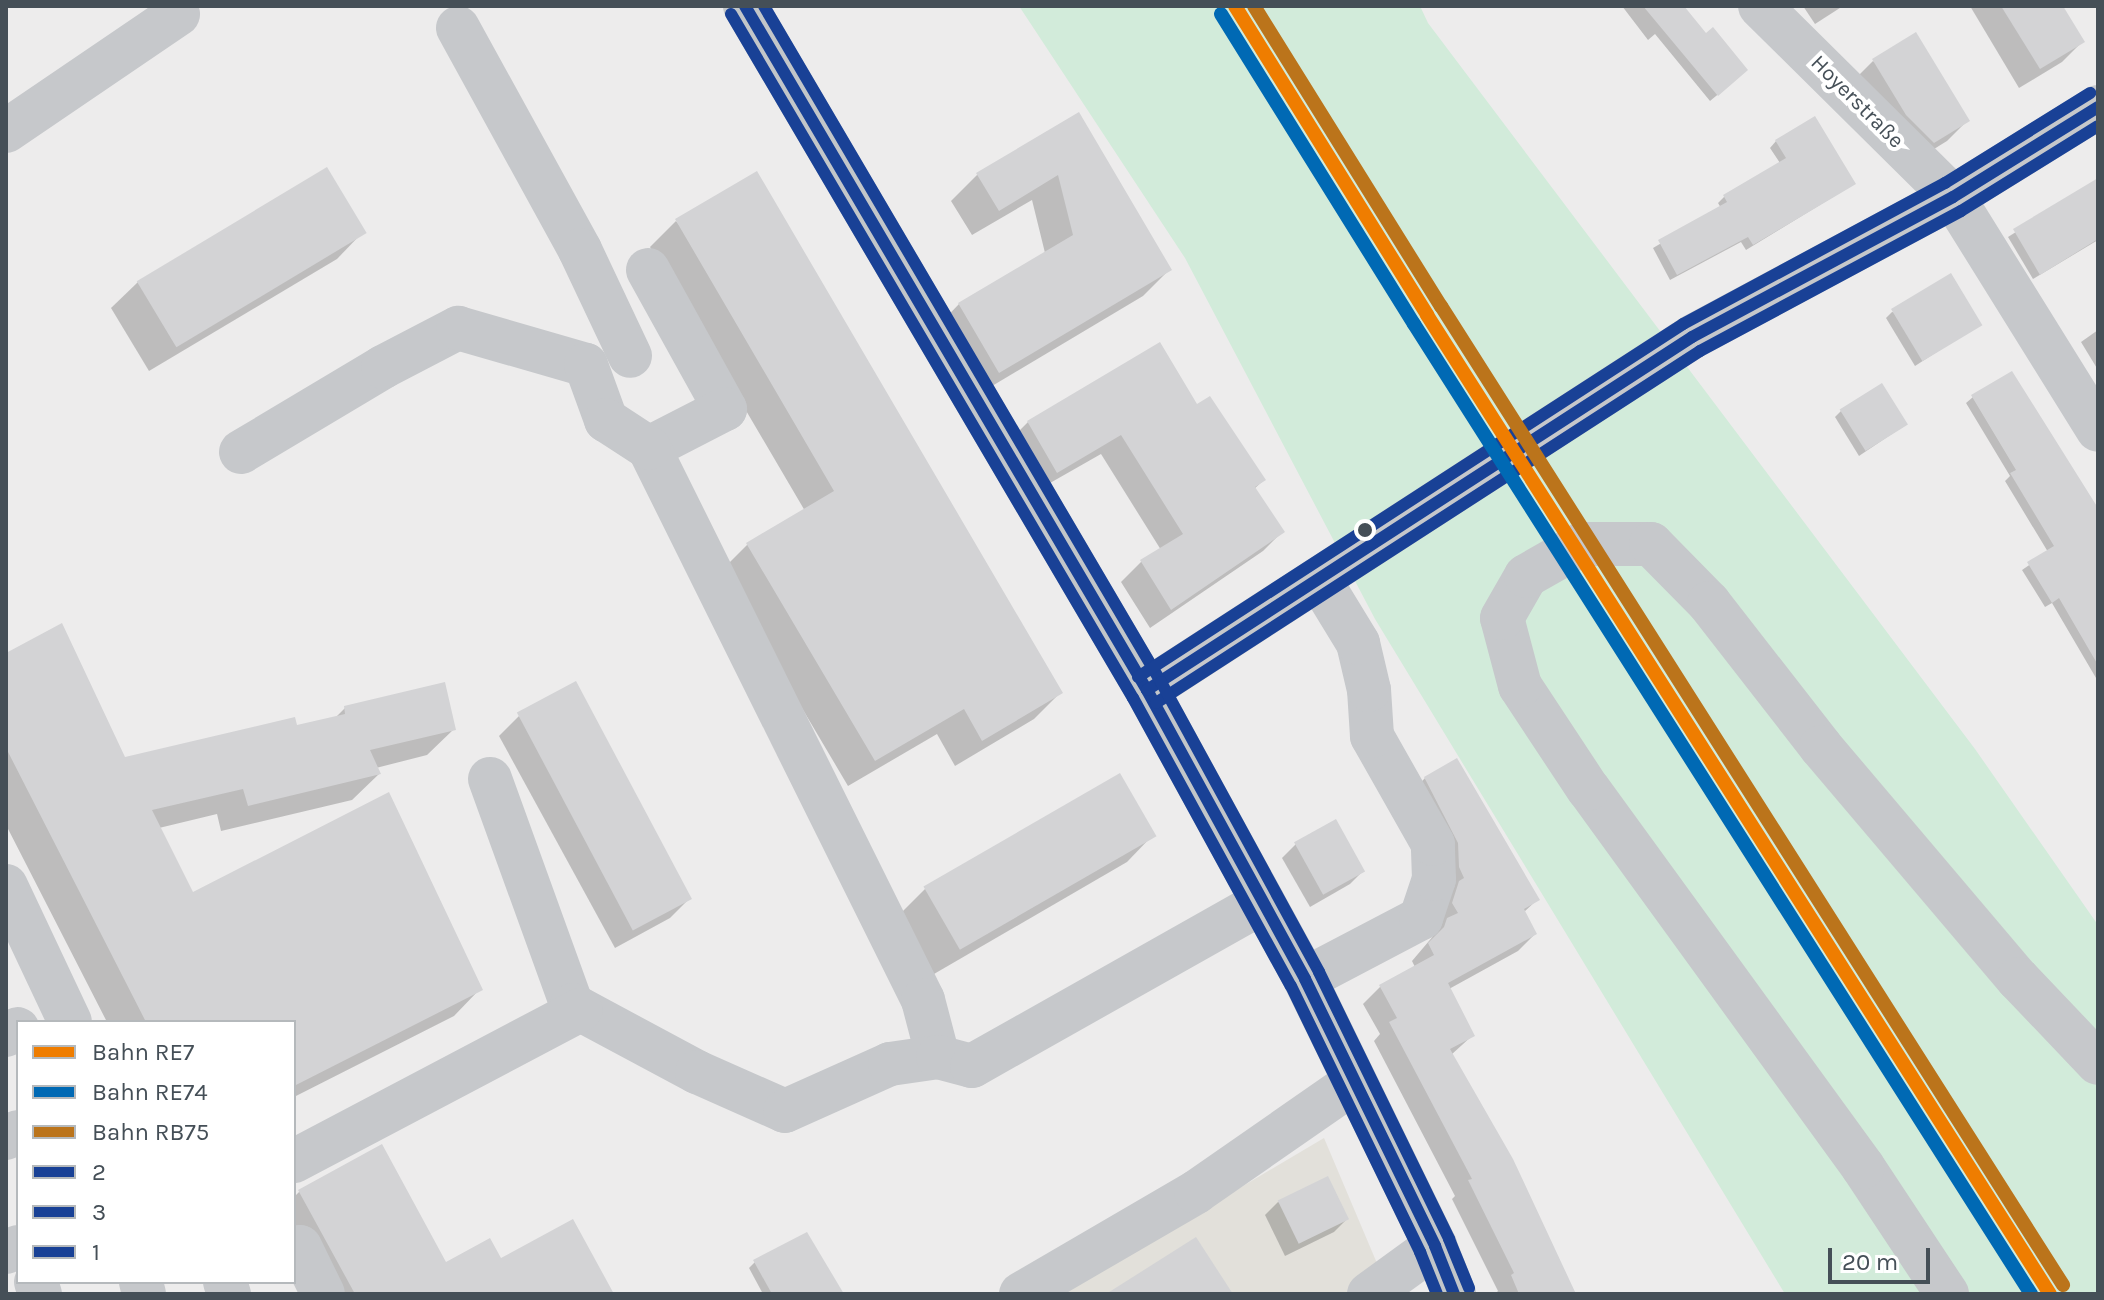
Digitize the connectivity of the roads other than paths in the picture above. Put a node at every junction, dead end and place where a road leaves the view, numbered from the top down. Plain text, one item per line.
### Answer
1 (745, 6) edge
2 (1760, 6) edge
3 (178, 14) dead end
4 (458, 28) dead end
5 (2098, 107) edge
6 (6, 131) edge
7 (1953, 197) junction
8 (648, 270) dead end
9 (691, 347) junction
10 (630, 356) junction
11 (586, 365) junction
12 (2098, 430) edge
13 (649, 448) junction
14 (241, 452) dead end
15 (1319, 579) junction
16 (1147, 690) junction
17 (490, 779) dead end
18 (6, 886) edge
19 (1263, 902) junction
20 (1305, 979) junction
21 (581, 1010) junction
22 (55, 1017) edge
23 (938, 1057) junction
24 (2098, 1063) edge
25 (1354, 1082) junction
26 (296, 1160) edge
27 (1435, 1246) junction
28 (296, 1248) edge
29 (323, 1294) edge
30 (1021, 1294) edge
31 (1369, 1294) edge
32 (1454, 1294) edge
33 (1947, 1294) edge

1 - 16 main road
2 - 7 street, Hoyerstraße
3 - 6 street
4 - 10 street
5 - 7 street
7 - 12 street, Hoyerstraße
7 - 15 street
8 - 9 street
9 - 10 street
9 - 13 street
10 - 11 street
11 - 13 street
11 - 14 street
13 - 23 street
15 - 16 street
15 - 20 street
16 - 19 main road
17 - 21 street
18 - 22 street
19 - 20 main road
19 - 23 street
20 - 25 main road
21 - 23 street
21 - 26 street
24 - 33 street
25 - 27 main road
25 - 30 street
27 - 31 street
27 - 32 main road
28 - 29 street

